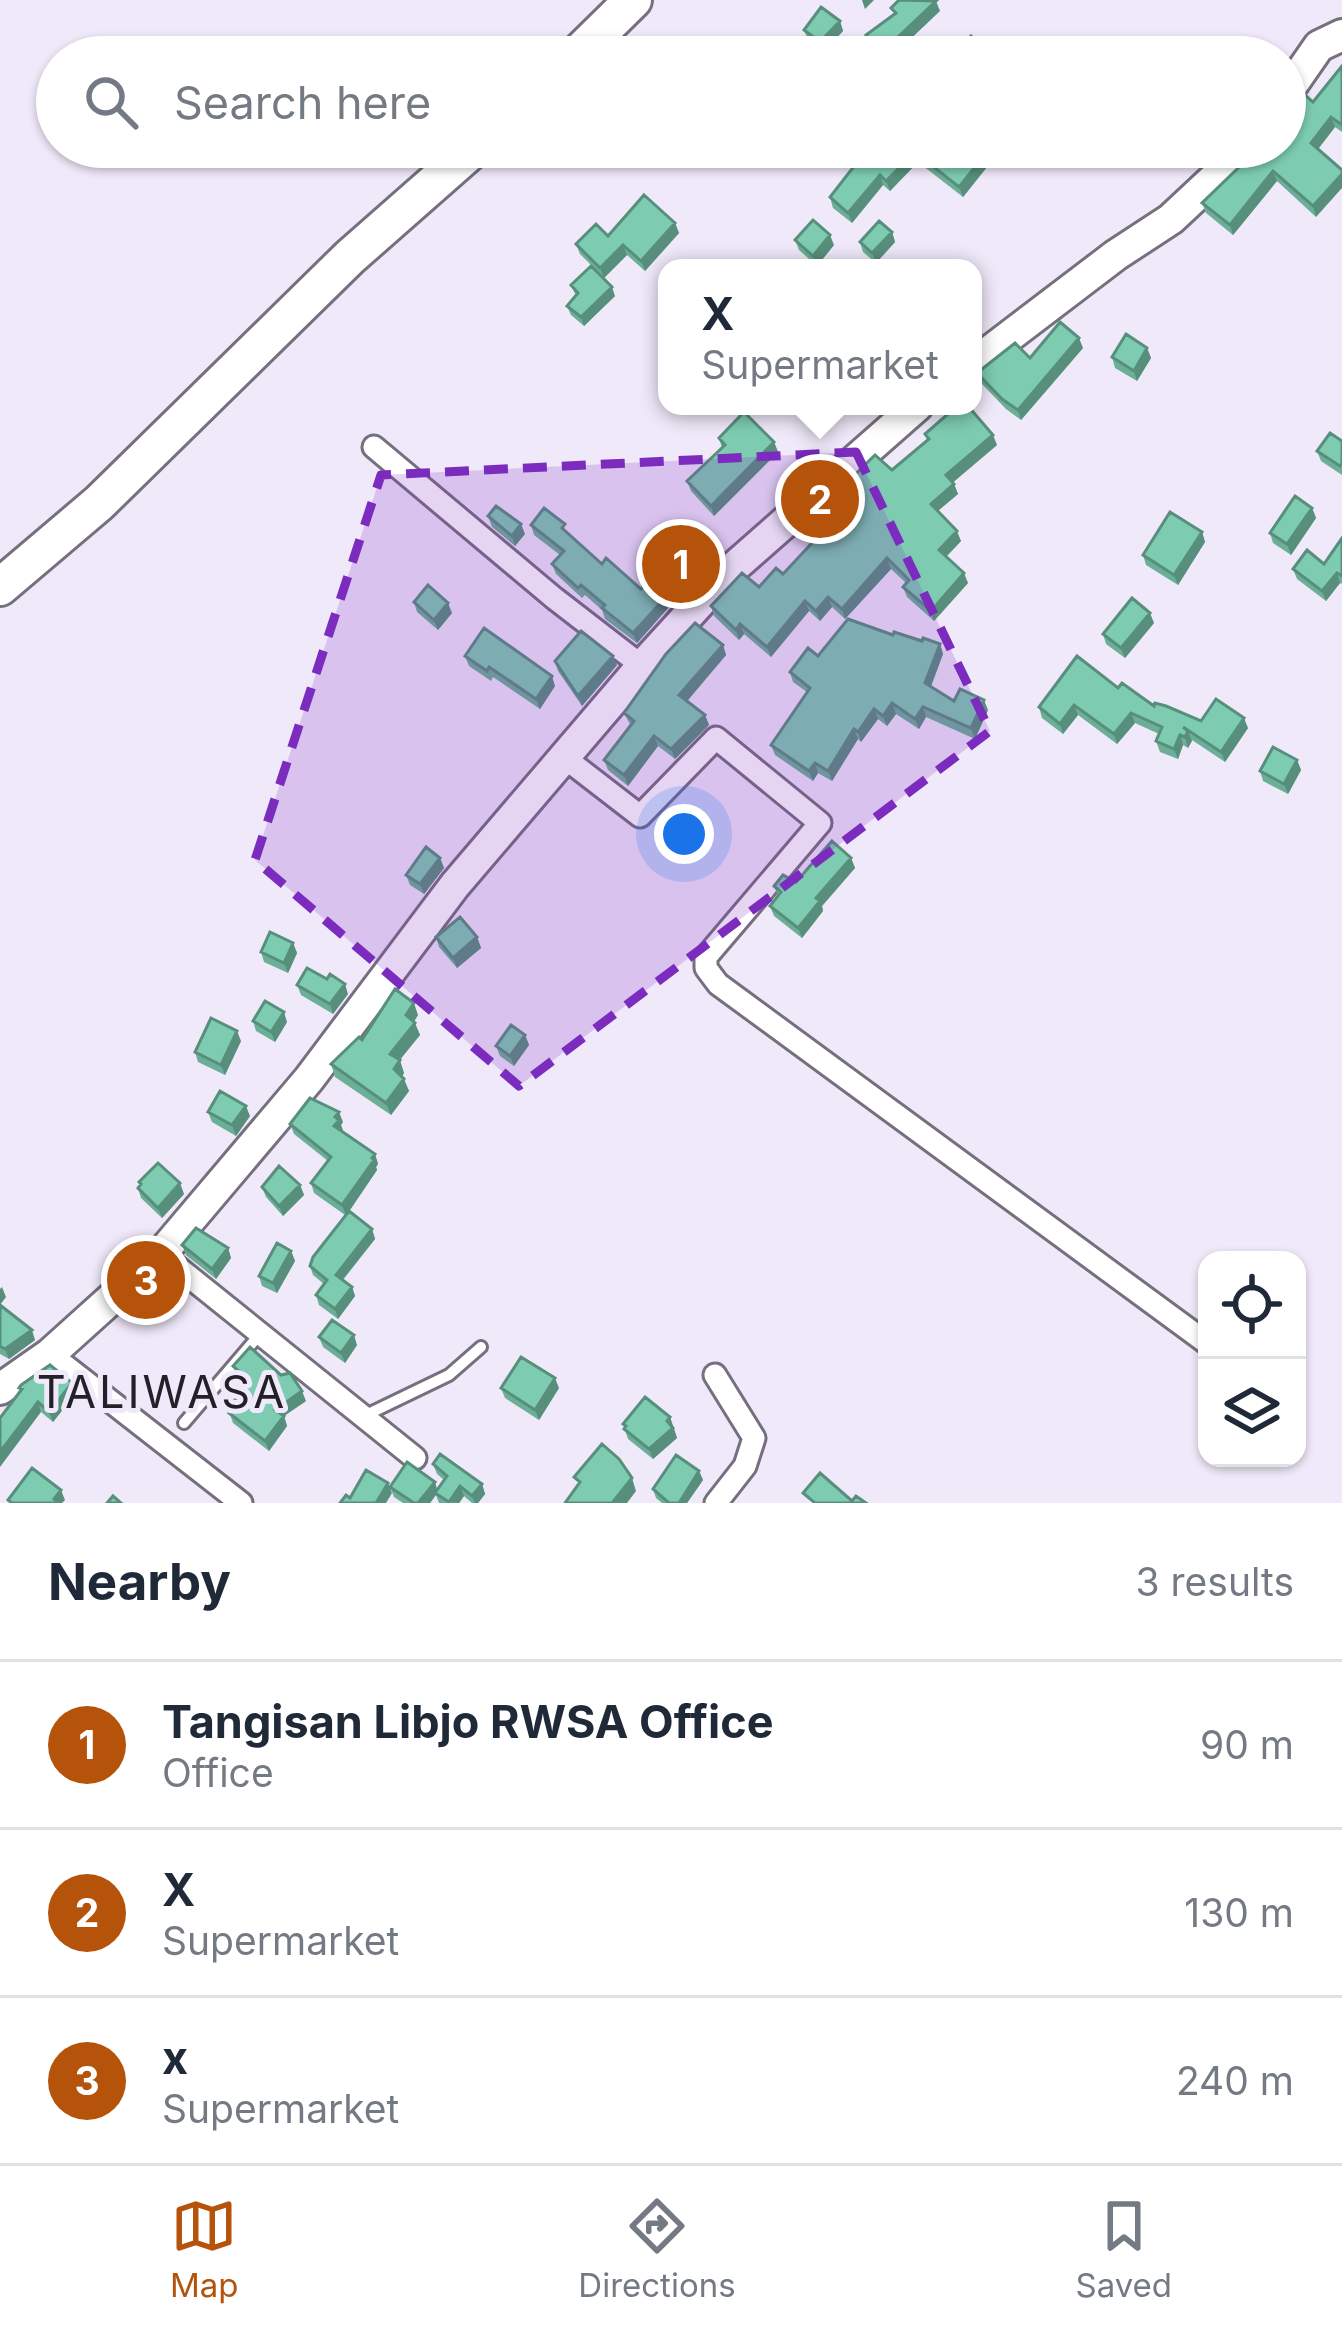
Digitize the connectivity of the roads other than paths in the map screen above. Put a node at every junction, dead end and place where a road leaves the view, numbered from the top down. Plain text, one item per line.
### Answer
1 (634, 0) edge
2 (1342, 35) edge
3 (597, 36) edge
4 (1306, 64) edge
5 (451, 168) edge
6 (1226, 168) edge
7 (982, 357) edge
8 (907, 415) edge
9 (374, 447) dead end
10 (0, 587) edge
11 (642, 666) junction
12 (565, 758) junction
13 (161, 1254) junction
14 (260, 1334) junction
15 (1198, 1336) edge
16 (481, 1347) dead end
17 (50, 1354) junction
18 (715, 1375) dead end
19 (4, 1382) edge
20 (364, 1416) junction
21 (184, 1424) dead end
22 (415, 1458) dead end
23 (241, 1503) edge
24 (716, 1503) edge

1 - 3 main road
2 - 4 street
5 - 10 main road
6 - 7 street
8 - 11 street
9 - 11 street
11 - 12 street
12 - 13 street
12 - 15 street
13 - 14 street
13 - 17 street
14 - 20 street
14 - 21 lane
16 - 20 lane
17 - 19 street
17 - 23 street
18 - 24 street
20 - 22 street

